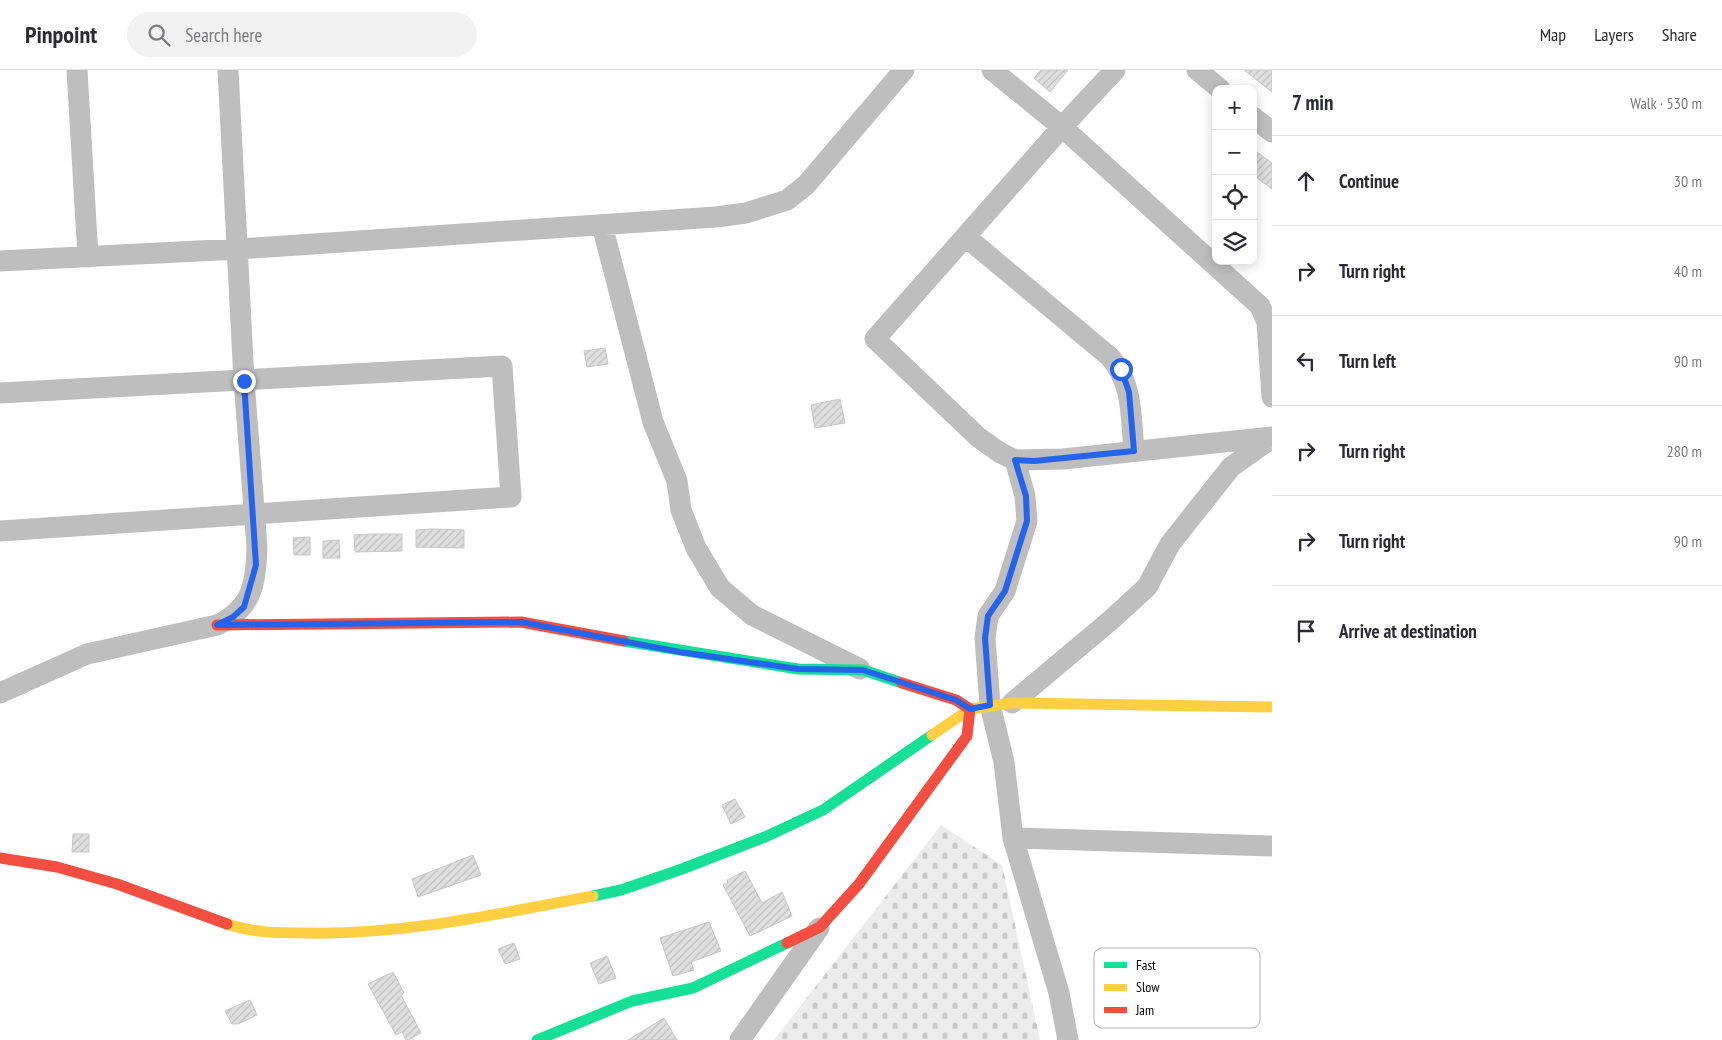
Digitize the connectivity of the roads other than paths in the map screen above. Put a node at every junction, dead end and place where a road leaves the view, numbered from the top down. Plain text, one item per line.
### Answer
1 (77, 70) edge
2 (228, 70) edge
3 (904, 70) edge
4 (992, 70) edge
5 (1115, 70) edge
6 (1197, 70) edge
7 (1215, 85) edge
8 (1257, 120) edge
9 (1062, 127) junction
10 (1272, 132) edge
11 (602, 225) junction
12 (966, 238) junction
13 (238, 249) junction
14 (88, 257) junction
15 (0, 261) edge
16 (244, 381) junction
17 (0, 393) edge
18 (1272, 397) edge
19 (1272, 438) edge
20 (1134, 451) junction
21 (1015, 460) junction
22 (255, 516) junction
23 (0, 531) edge
24 (217, 625) junction
25 (863, 670) junction
26 (0, 693) edge
27 (1012, 702) junction
28 (980, 707) junction
29 (1272, 707) edge
30 (1013, 838) junction
31 (1272, 846) edge
32 (0, 858) edge
33 (820, 927) junction
34 (537, 1040) edge
35 (740, 1040) edge
36 (1068, 1040) edge

1 - 14 street
2 - 13 street
3 - 11 street
4 - 9 street
5 - 9 street
6 - 7 street
8 - 10 street
9 - 12 street
9 - 18 street
11 - 13 street
11 - 25 street
12 - 20 street
12 - 21 street
13 - 14 street
13 - 16 street
14 - 15 street
16 - 17 street
16 - 22 street
16 - 22 street
19 - 20 street
19 - 27 street
20 - 21 street
21 - 28 street
22 - 23 street
22 - 24 street
24 - 25 street
24 - 26 street
25 - 28 street
27 - 28 street
27 - 29 street
28 - 30 street
28 - 32 street
28 - 33 street
30 - 31 street
30 - 36 street
33 - 34 street
33 - 35 street

